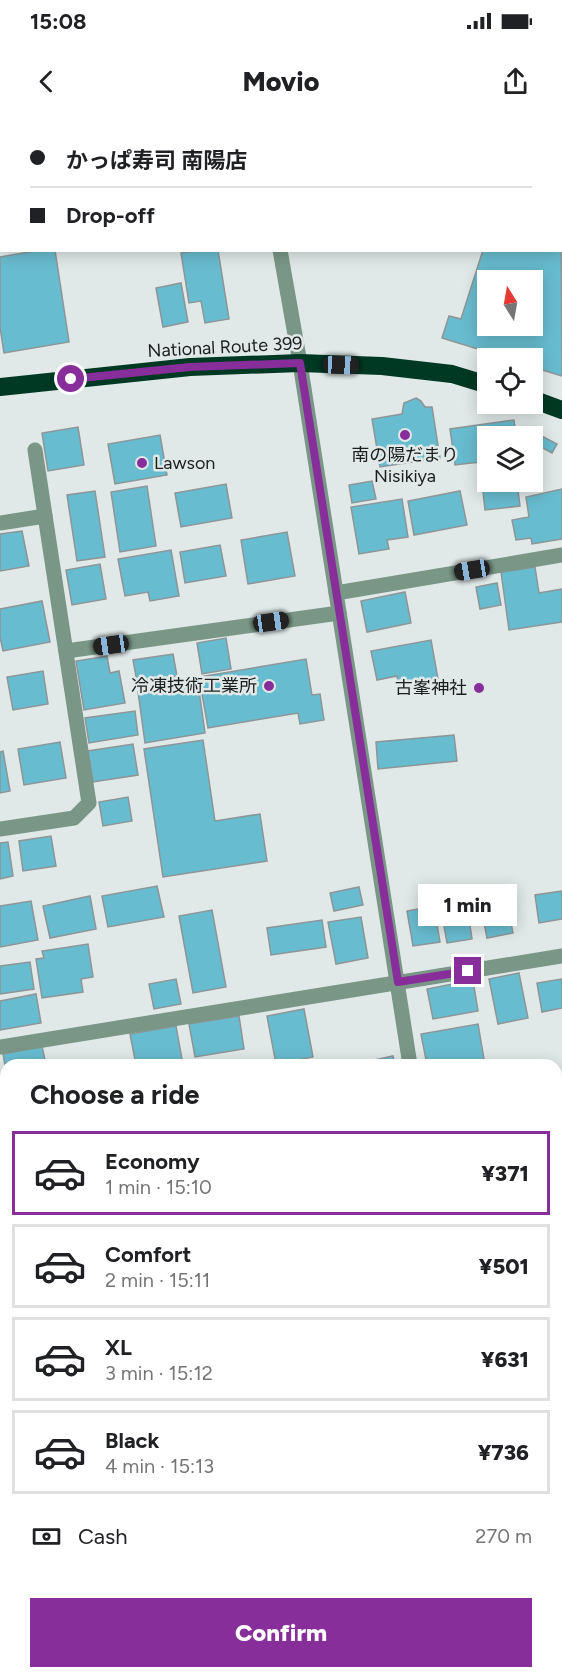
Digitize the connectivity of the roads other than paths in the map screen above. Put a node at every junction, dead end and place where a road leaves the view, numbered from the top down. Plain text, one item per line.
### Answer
1 (280, 252) edge
2 (300, 363) junction
3 (477, 382) edge
4 (0, 387) edge
5 (543, 403) edge
6 (562, 410) edge
7 (35, 450) dead end
8 (45, 516) junction
9 (0, 523) edge
10 (562, 555) edge
11 (336, 593) junction
12 (339, 613) junction
13 (66, 651) junction
14 (0, 829) edge
15 (562, 956) edge
16 (398, 982) junction
17 (0, 1047) edge
18 (409, 1059) edge

1 - 2 street
2 - 3 highway, National Route 399
2 - 4 highway, National Route 399
2 - 11 street
5 - 6 highway
7 - 8 street
8 - 9 street
8 - 13 street
10 - 11 street
11 - 12 street
12 - 13 street
12 - 16 street
13 - 14 street
15 - 16 street
16 - 17 street
16 - 18 street

